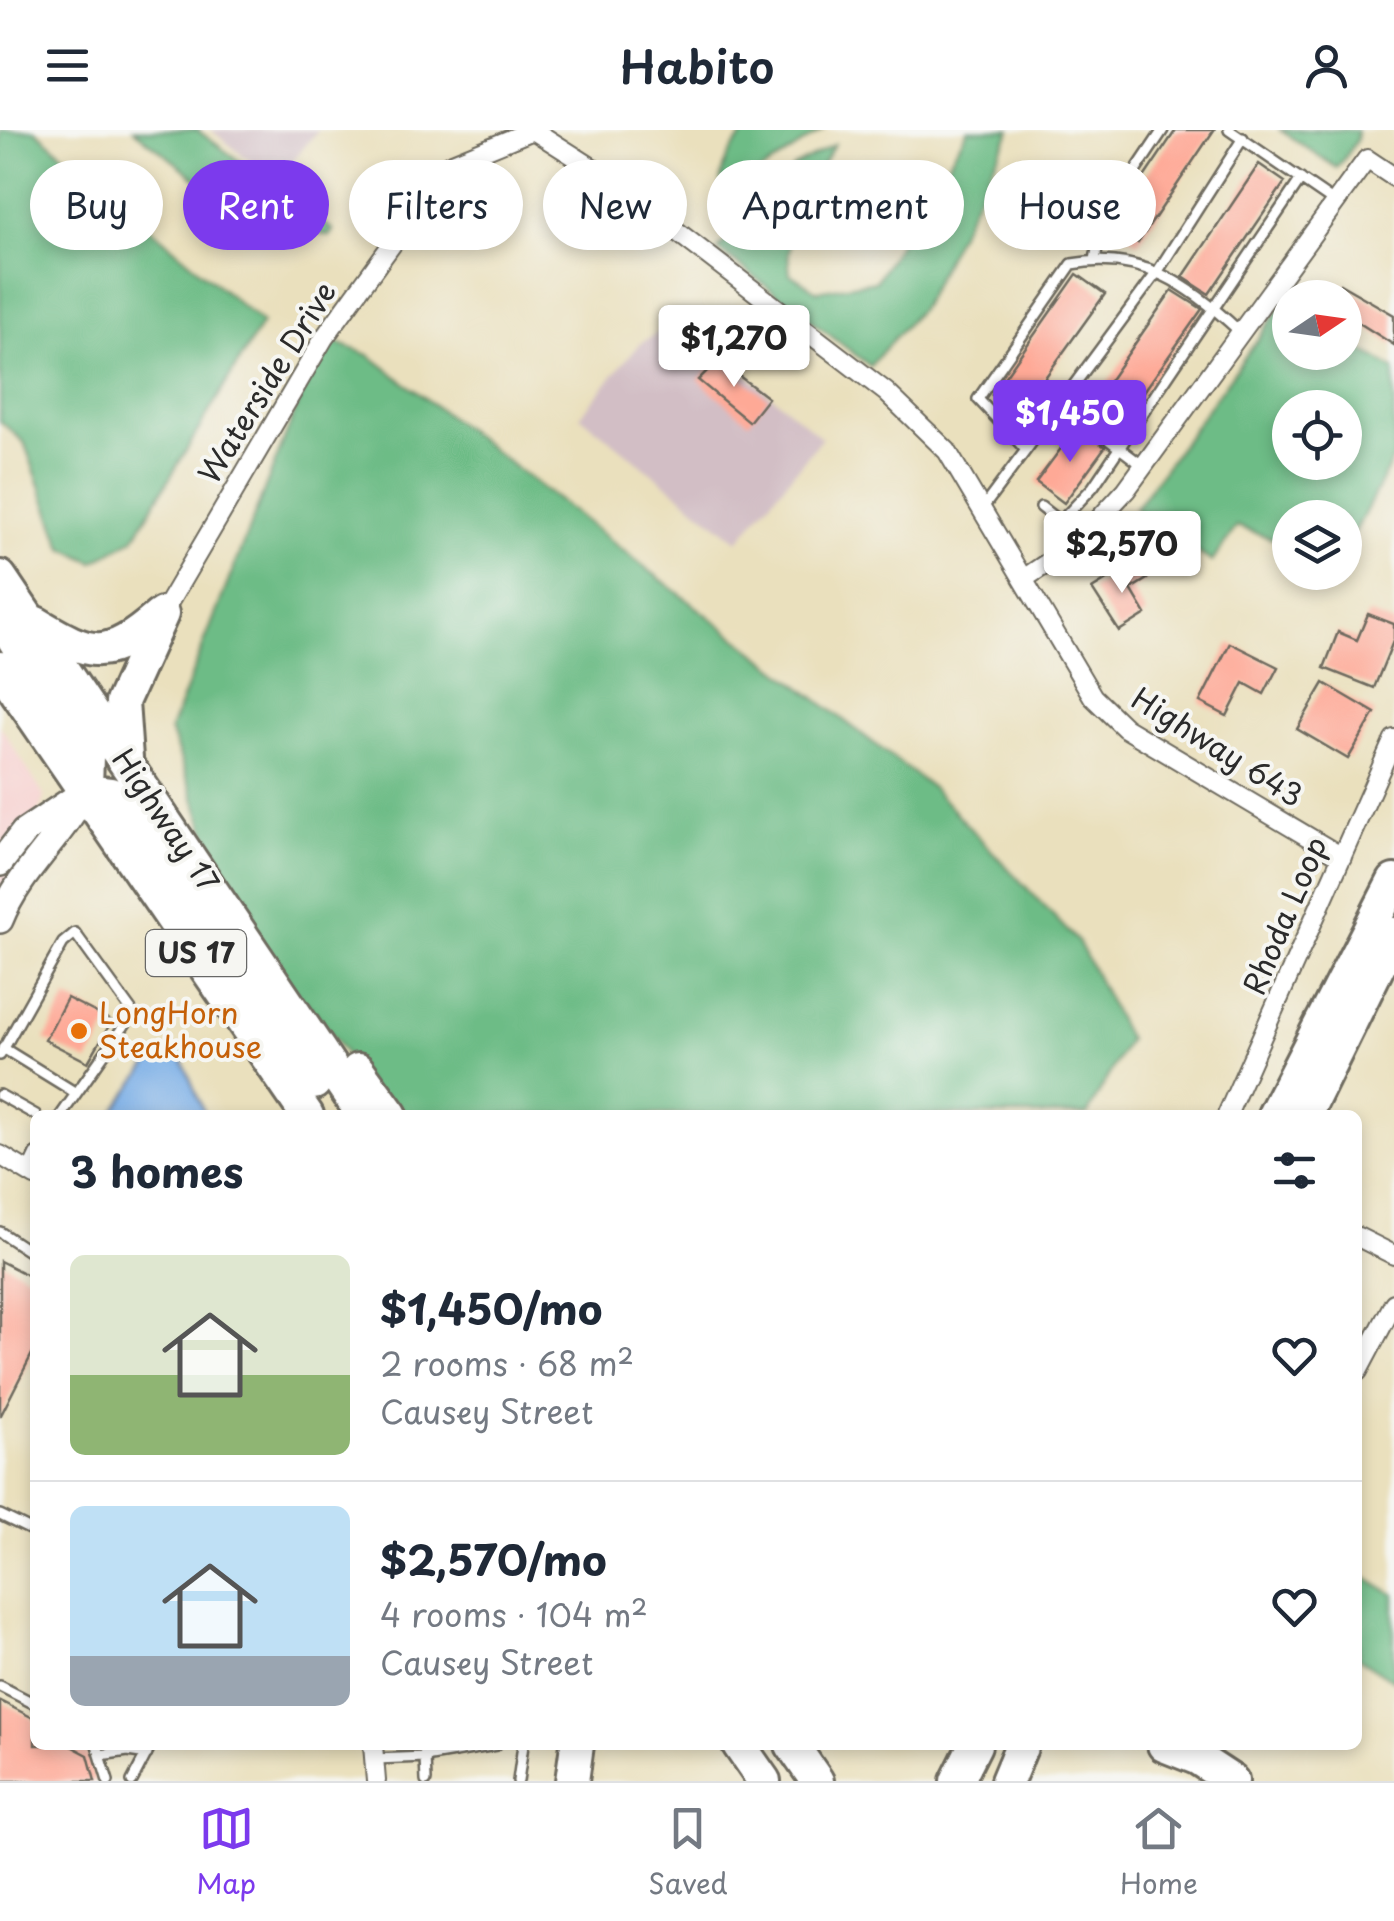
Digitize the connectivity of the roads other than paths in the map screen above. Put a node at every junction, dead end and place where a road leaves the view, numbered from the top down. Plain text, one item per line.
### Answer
1 (533, 130) edge
2 (1163, 130) edge
3 (1229, 130) edge
4 (1243, 138) junction
5 (1394, 177) edge
6 (1302, 179) junction
7 (1334, 202) junction
8 (1095, 260) junction
9 (1158, 271) junction
10 (1214, 308) junction
11 (1239, 331) junction
12 (1061, 404) junction
13 (1119, 446) junction
14 (1026, 450) junction
15 (1144, 467) junction
16 (1040, 507) dead end
17 (982, 508) junction
18 (0, 577) edge
19 (1025, 578) junction
20 (162, 614) junction
21 (14, 617) edge
22 (0, 668) edge
23 (1394, 739) edge
24 (128, 767) junction
25 (84, 791) junction
26 (1342, 856) junction
27 (0, 863) edge
28 (1394, 880) edge
29 (0, 920) edge
30 (1394, 934) edge
31 (244, 938) junction
32 (2, 1051) edge
33 (76, 1093) junction
34 (0, 1095) edge
35 (64, 1110) edge
36 (304, 1110) edge
37 (333, 1110) edge
38 (360, 1110) edge
39 (387, 1110) edge
40 (1230, 1110) edge
41 (1277, 1110) edge
42 (1308, 1110) edge
43 (30, 1112) edge
44 (0, 1155) edge
45 (30, 1166) edge
46 (0, 1232) edge
47 (1362, 1239) edge
48 (30, 1252) edge
49 (1394, 1256) edge
50 (1394, 1303) edge
51 (1362, 1363) edge
52 (0, 1515) edge
53 (30, 1530) edge
54 (0, 1686) edge
55 (30, 1701) edge
56 (99, 1750) edge
57 (128, 1750) edge
58 (148, 1750) edge
59 (424, 1750) edge
60 (466, 1750) edge
61 (522, 1750) edge
62 (576, 1750) edge
63 (742, 1750) edge
64 (795, 1750) edge
65 (972, 1750) edge
66 (1020, 1750) edge
67 (1177, 1750) edge
68 (374, 1752) edge
69 (425, 1757) junction
70 (108, 1781) edge
71 (132, 1781) edge
72 (376, 1781) edge
73 (426, 1781) edge
74 (518, 1781) edge
75 (572, 1781) edge
76 (764, 1781) edge
77 (816, 1781) edge
78 (957, 1781) edge
79 (1007, 1781) edge
80 (1232, 1781) edge

1 - 17 street, Highway 643
1 - 20 street, Waterside Drive
2 - 8 lane
3 - 4 lane
4 - 6 lane
4 - 9 lane
5 - 7 street
6 - 7 lane
6 - 10 lane
7 - 11 street
8 - 9 lane
8 - 14 lane
9 - 10 lane
9 - 12 lane
10 - 11 lane
10 - 13 lane
11 - 15 street
12 - 13 lane
12 - 14 lane
13 - 15 lane
13 - 16 lane
14 - 17 lane
15 - 19 street
17 - 19 street, Highway 643
18 - 21 highway, Highway 17 / US 17
19 - 26 street, Highway 643
20 - 21 highway
20 - 24 highway
21 - 24 highway, Highway 17 / US 17
21 - 25 highway
22 - 25 highway, Highway 17 / US 17
23 - 26 street, Rhoda Loop
24 - 31 highway, Highway 17 / US 17
25 - 27 street
25 - 29 street
25 - 36 highway, Highway 17 / US 17
25 - 37 highway
26 - 40 street, Rhoda Loop
28 - 41 highway
30 - 42 highway
31 - 38 highway, Highway 17 / US 17
31 - 39 highway
32 - 33 lane
32 - 33 lane
33 - 35 lane
34 - 43 lane
44 - 45 street
46 - 48 lane
47 - 49 street
50 - 51 street
52 - 53 lane
54 - 55 lane
56 - 57 lane
56 - 70 lane
58 - 71 lane
59 - 69 lane
60 - 69 lane
61 - 74 lane
62 - 75 highway
63 - 76 highway
64 - 77 highway
65 - 78 highway
66 - 79 highway
67 - 80 highway
68 - 69 lane
68 - 72 street
69 - 73 lane

